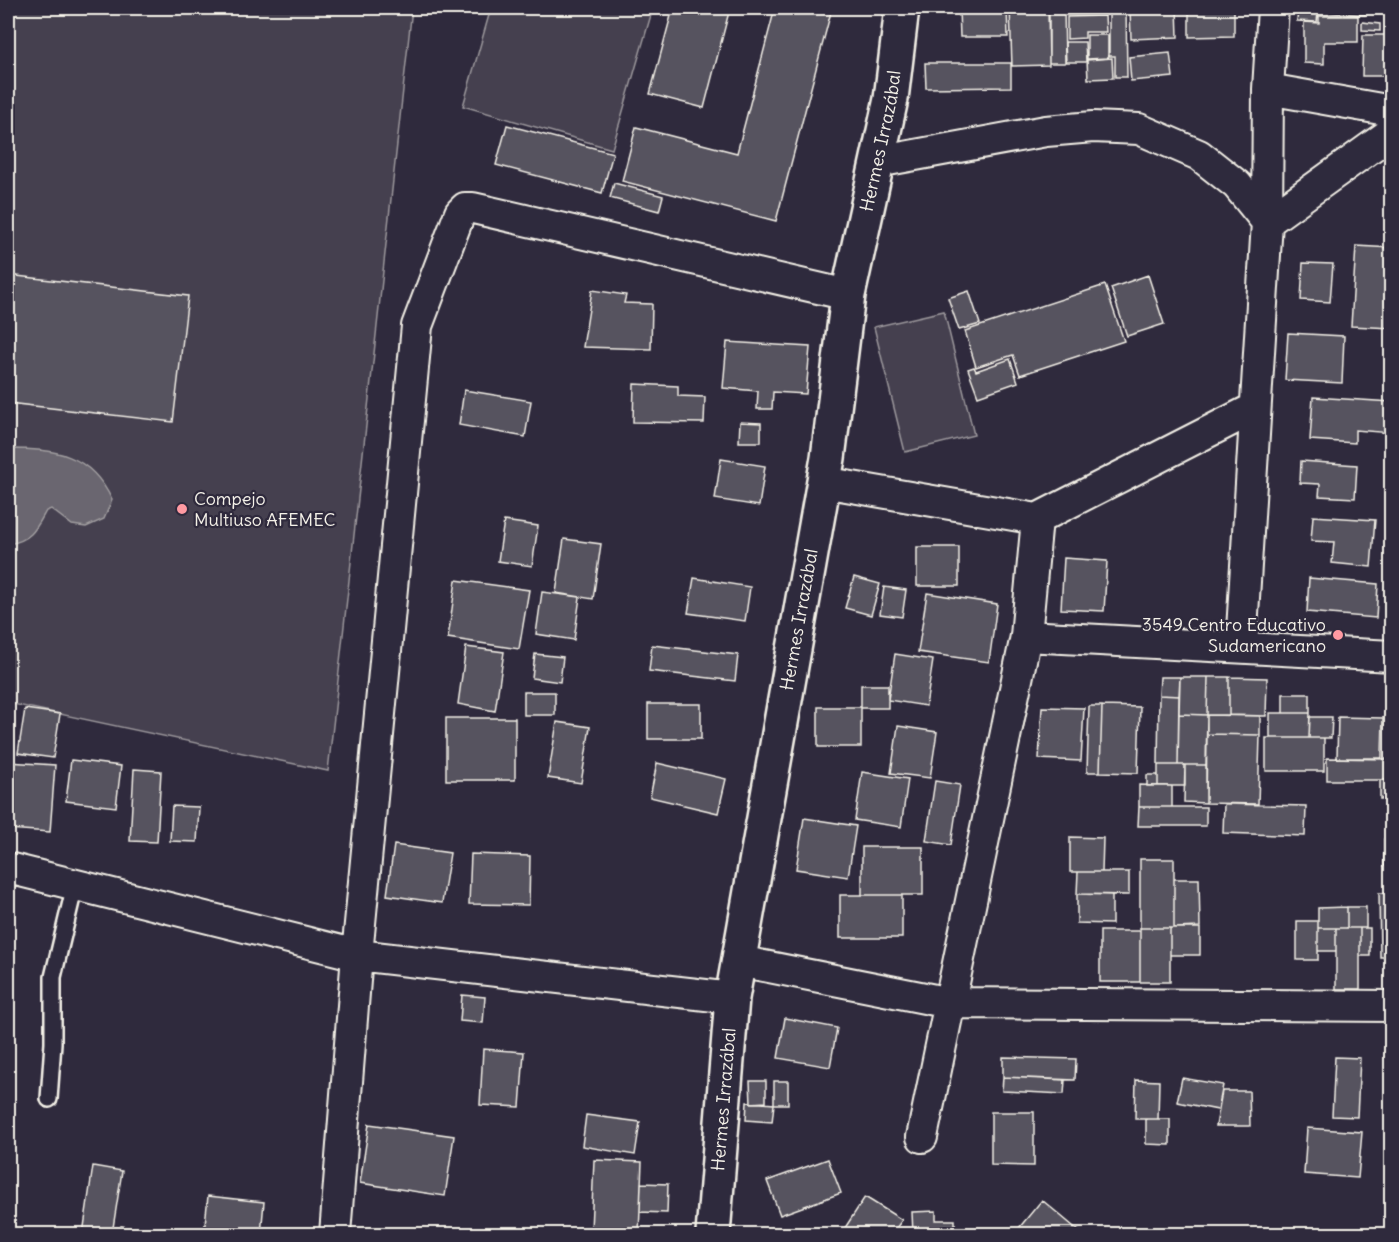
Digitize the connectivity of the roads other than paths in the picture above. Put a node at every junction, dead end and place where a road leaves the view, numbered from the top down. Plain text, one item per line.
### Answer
1 (902, 8) edge
2 (1273, 8) edge
3 (1268, 89) junction
4 (1392, 111) edge
5 (1392, 132) edge
6 (877, 162) junction
7 (1267, 222) junction
8 (848, 295) junction
9 (1255, 408) junction
10 (823, 482) junction
11 (1037, 519) junction
12 (1026, 636) junction
13 (1241, 647) junction
14 (1392, 656) edge
15 (8, 868) edge
16 (75, 885) junction
17 (357, 955) junction
18 (739, 961) junction
19 (732, 998) junction
20 (950, 1003) junction
21 (1392, 1006) edge
22 (49, 1099) dead end
23 (922, 1137) dead end
24 (335, 1234) edge
25 (713, 1234) edge

1 - 6 street, Hermes Irrazábal
2 - 3 street
3 - 4 street
3 - 7 street
5 - 7 street
6 - 7 street
6 - 8 street, Hermes Irrazábal
7 - 9 street
8 - 10 street, Hermes Irrazábal
8 - 17 street
9 - 11 street
9 - 13 street
10 - 11 street
10 - 18 street, Hermes Irrazábal
11 - 12 street
12 - 13 street
12 - 20 street
13 - 14 street
15 - 16 street
16 - 17 street
16 - 22 lane
17 - 19 street
17 - 24 street
18 - 19 street, Hermes Irrazábal
18 - 20 street
19 - 25 street, Hermes Irrazábal
20 - 21 street
20 - 23 street

